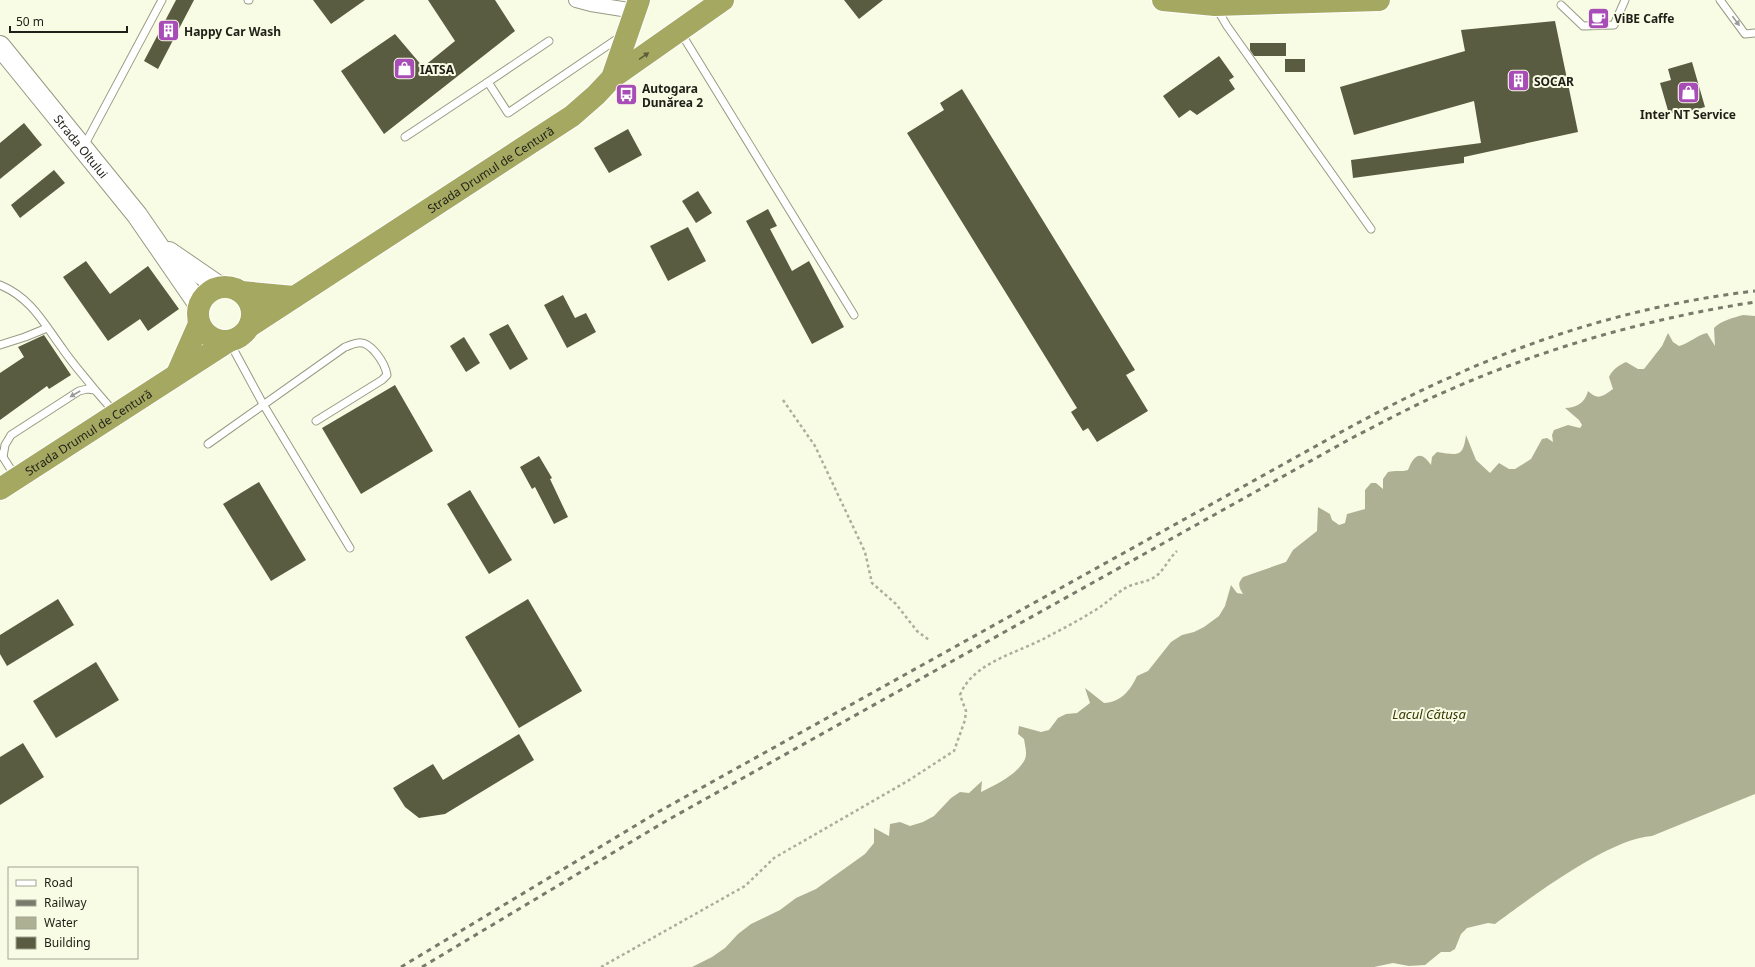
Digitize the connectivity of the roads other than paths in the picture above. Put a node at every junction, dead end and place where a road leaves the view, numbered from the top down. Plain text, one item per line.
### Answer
1 (162, 0) edge
2 (576, 0) edge
3 (723, 0) edge
4 (1164, 0) edge
5 (1379, 0) edge
6 (1625, 0) edge
7 (1720, 0) edge
8 (592, 2) edge
9 (1215, 5) junction
10 (1561, 5) dead end
11 (637, 6) edge
12 (628, 31) junction
13 (679, 31) junction
14 (1755, 33) edge
15 (549, 42) dead end
16 (0, 46) edge
17 (612, 78) junction
18 (488, 82) junction
19 (405, 137) dead end
20 (83, 148) junction
21 (1372, 229) dead end
22 (160, 247) junction
23 (0, 285) edge
24 (220, 287) junction
25 (241, 292) junction
26 (294, 297) junction
27 (199, 315) junction
28 (854, 315) dead end
29 (250, 326) junction
30 (47, 328) junction
31 (229, 342) junction
32 (0, 345) edge
33 (177, 374) junction
34 (95, 390) junction
35 (263, 404) junction
36 (116, 414) junction
37 (316, 421) dead end
38 (208, 444) dead end
39 (1, 455) edge
40 (8, 484) edge
41 (350, 548) dead end

1 - 20 lane
2 - 8 street
3 - 13 highway
4 - 9 highway
5 - 9 highway
6 - 10 lane
7 -> 14 lane
8 - 11 street
9 - 21 lane
11 - 12 highway, Strada Drumul de Centură
12 - 17 highway, Strada Drumul de Centură
12 - 18 lane
17 -> 13 highway
13 - 28 lane
15 - 18 lane
16 - 20 street, Strada Oltului
17 - 26 highway, Strada Drumul de Centură
18 - 19 lane
20 - 22 street, Strada Oltului
22 - 24 street, Strada Oltului
22 - 27 street, Strada Oltului
23 - 30 lane
24 - 25 highway
24 - 27 highway
25 - 26 highway
25 - 29 highway
26 - 29 highway, Strada Drumul de Centură
27 - 31 highway
27 - 33 highway
29 - 31 highway, Strada Drumul de Centură
30 - 32 lane
30 - 34 lane
31 - 33 highway, Strada Drumul de Centură
31 - 35 lane
33 - 36 highway, Strada Drumul de Centură
34 - 36 lane
34 -> 39 lane
35 - 37 lane
35 - 38 lane
35 - 41 lane
36 - 40 highway, Strada Drumul de Centură
39 - 40 lane

